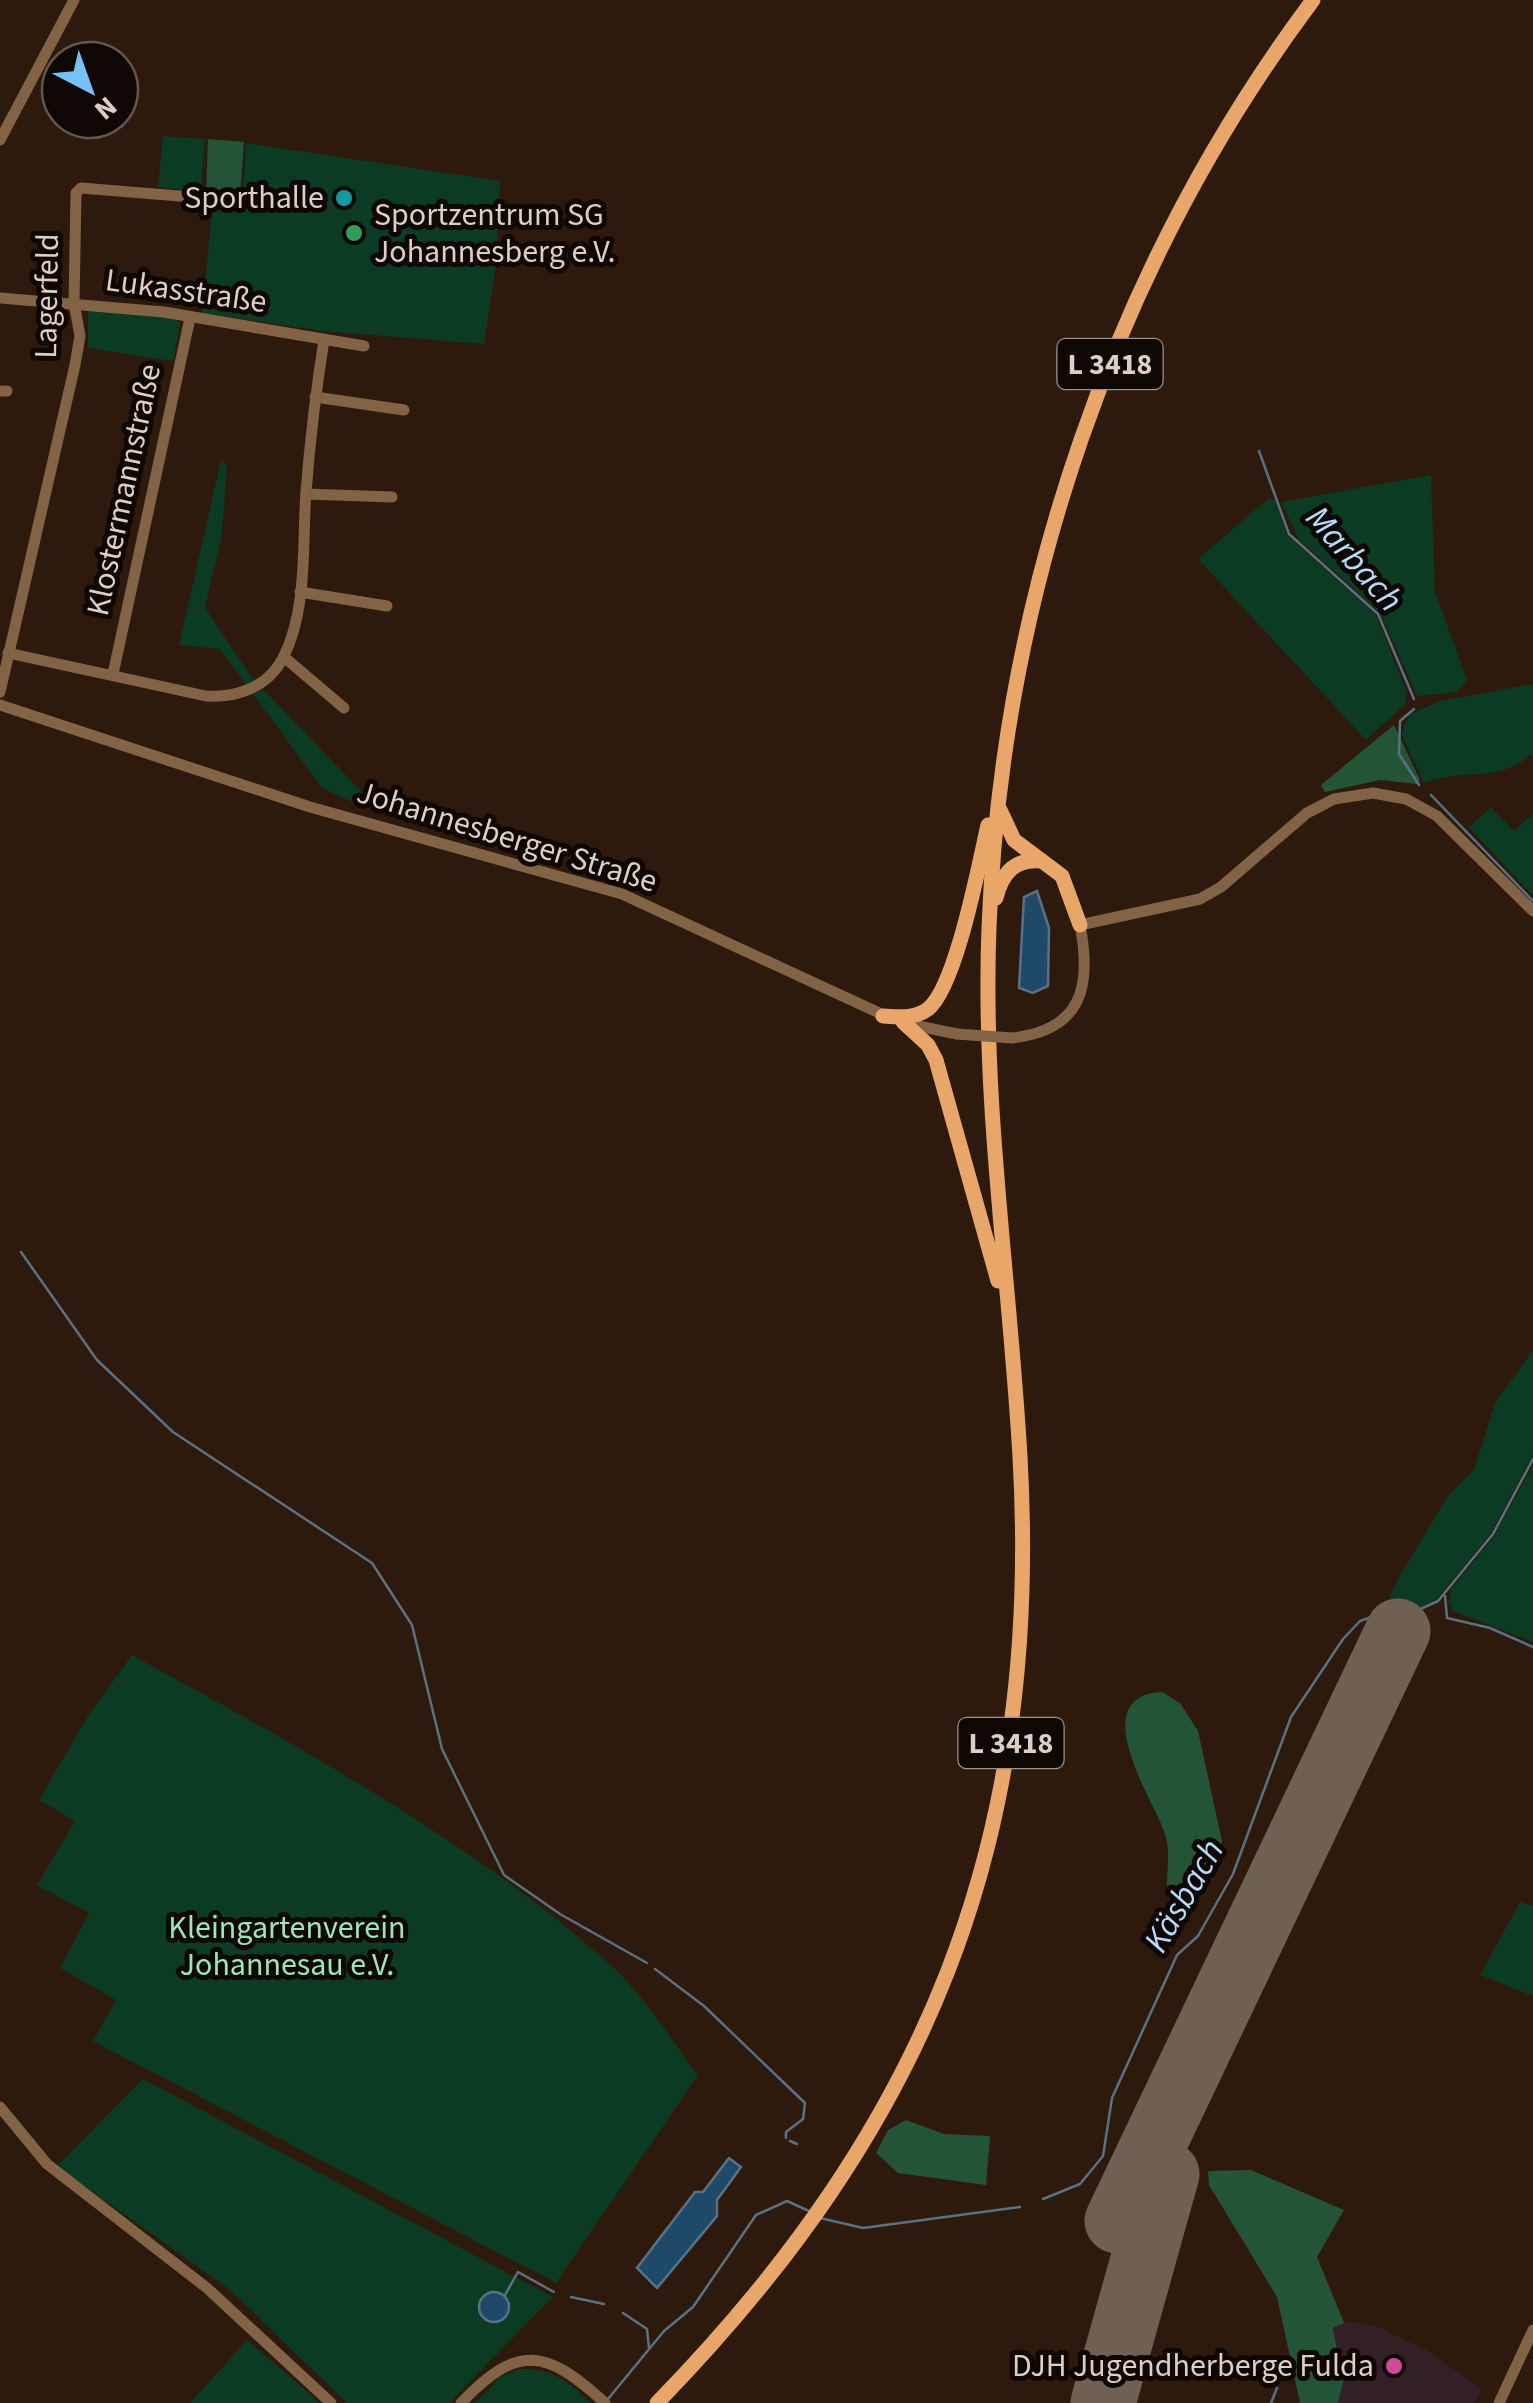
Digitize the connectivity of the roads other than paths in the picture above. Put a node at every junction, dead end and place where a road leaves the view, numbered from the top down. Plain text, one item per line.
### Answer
1 (74, 0) edge
2 (1314, 0) edge
3 (0, 140) edge
4 (265, 203) dead end
5 (0, 298) edge
6 (74, 302) junction
7 (190, 318) junction
8 (324, 340) junction
9 (364, 346) dead end
10 (315, 397) junction
11 (404, 410) dead end
12 (306, 494) junction
13 (392, 496) dead end
14 (300, 592) junction
15 (387, 606) dead end
16 (8, 652) junction
17 (284, 656) junction
18 (113, 674) junction
19 (0, 692) edge
20 (0, 705) edge
21 (344, 708) dead end
22 (1002, 768) junction
23 (998, 804) junction
24 (1050, 864) junction
25 (1533, 911) edge
26 (989, 922) junction
27 (1080, 925) junction
28 (883, 1016) junction
29 (902, 1022) junction
30 (1010, 1338) junction
31 (0, 2107) edge
32 (1533, 2330) edge
33 (667, 2388) junction
34 (601, 2400) edge
35 (331, 2403) edge
36 (461, 2403) edge
37 (648, 2403) edge
38 (657, 2403) edge
39 (1498, 2403) edge

1 - 3 street
2 - 22 main road, L 3418
4 - 6 street, Lagerfeld
5 - 6 street, Lukasstraße
6 - 7 street, Lukasstraße
6 - 16 street, Lagerfeld
7 - 8 street, Lukasstraße
7 - 18 street, Klostermannstraße
8 - 9 street, Lukasstraße
8 - 10 street
10 - 11 street
10 - 12 street
12 - 13 street
12 - 14 street
14 - 15 street
14 - 17 street
16 - 18 street
16 - 19 street, Lagerfeld
17 - 18 street
17 - 21 street
20 - 28 street, Johannesberger Straße
22 - 23 main road, L 3418
22 - 28 main road
23 - 24 main road
23 - 26 main road, L 3418
24 - 26 main road
24 - 27 main road
25 - 27 street
26 - 30 main road, L 3418
27 - 29 street, Johannesberger Straße, bridge
28 - 29 street, Johannesberger Straße
29 - 30 main road
30 - 33 main road, L 3418
31 - 35 street
32 - 39 street
33 - 37 main road, L 3418
33 - 38 main road, L 3418
34 - 36 street

